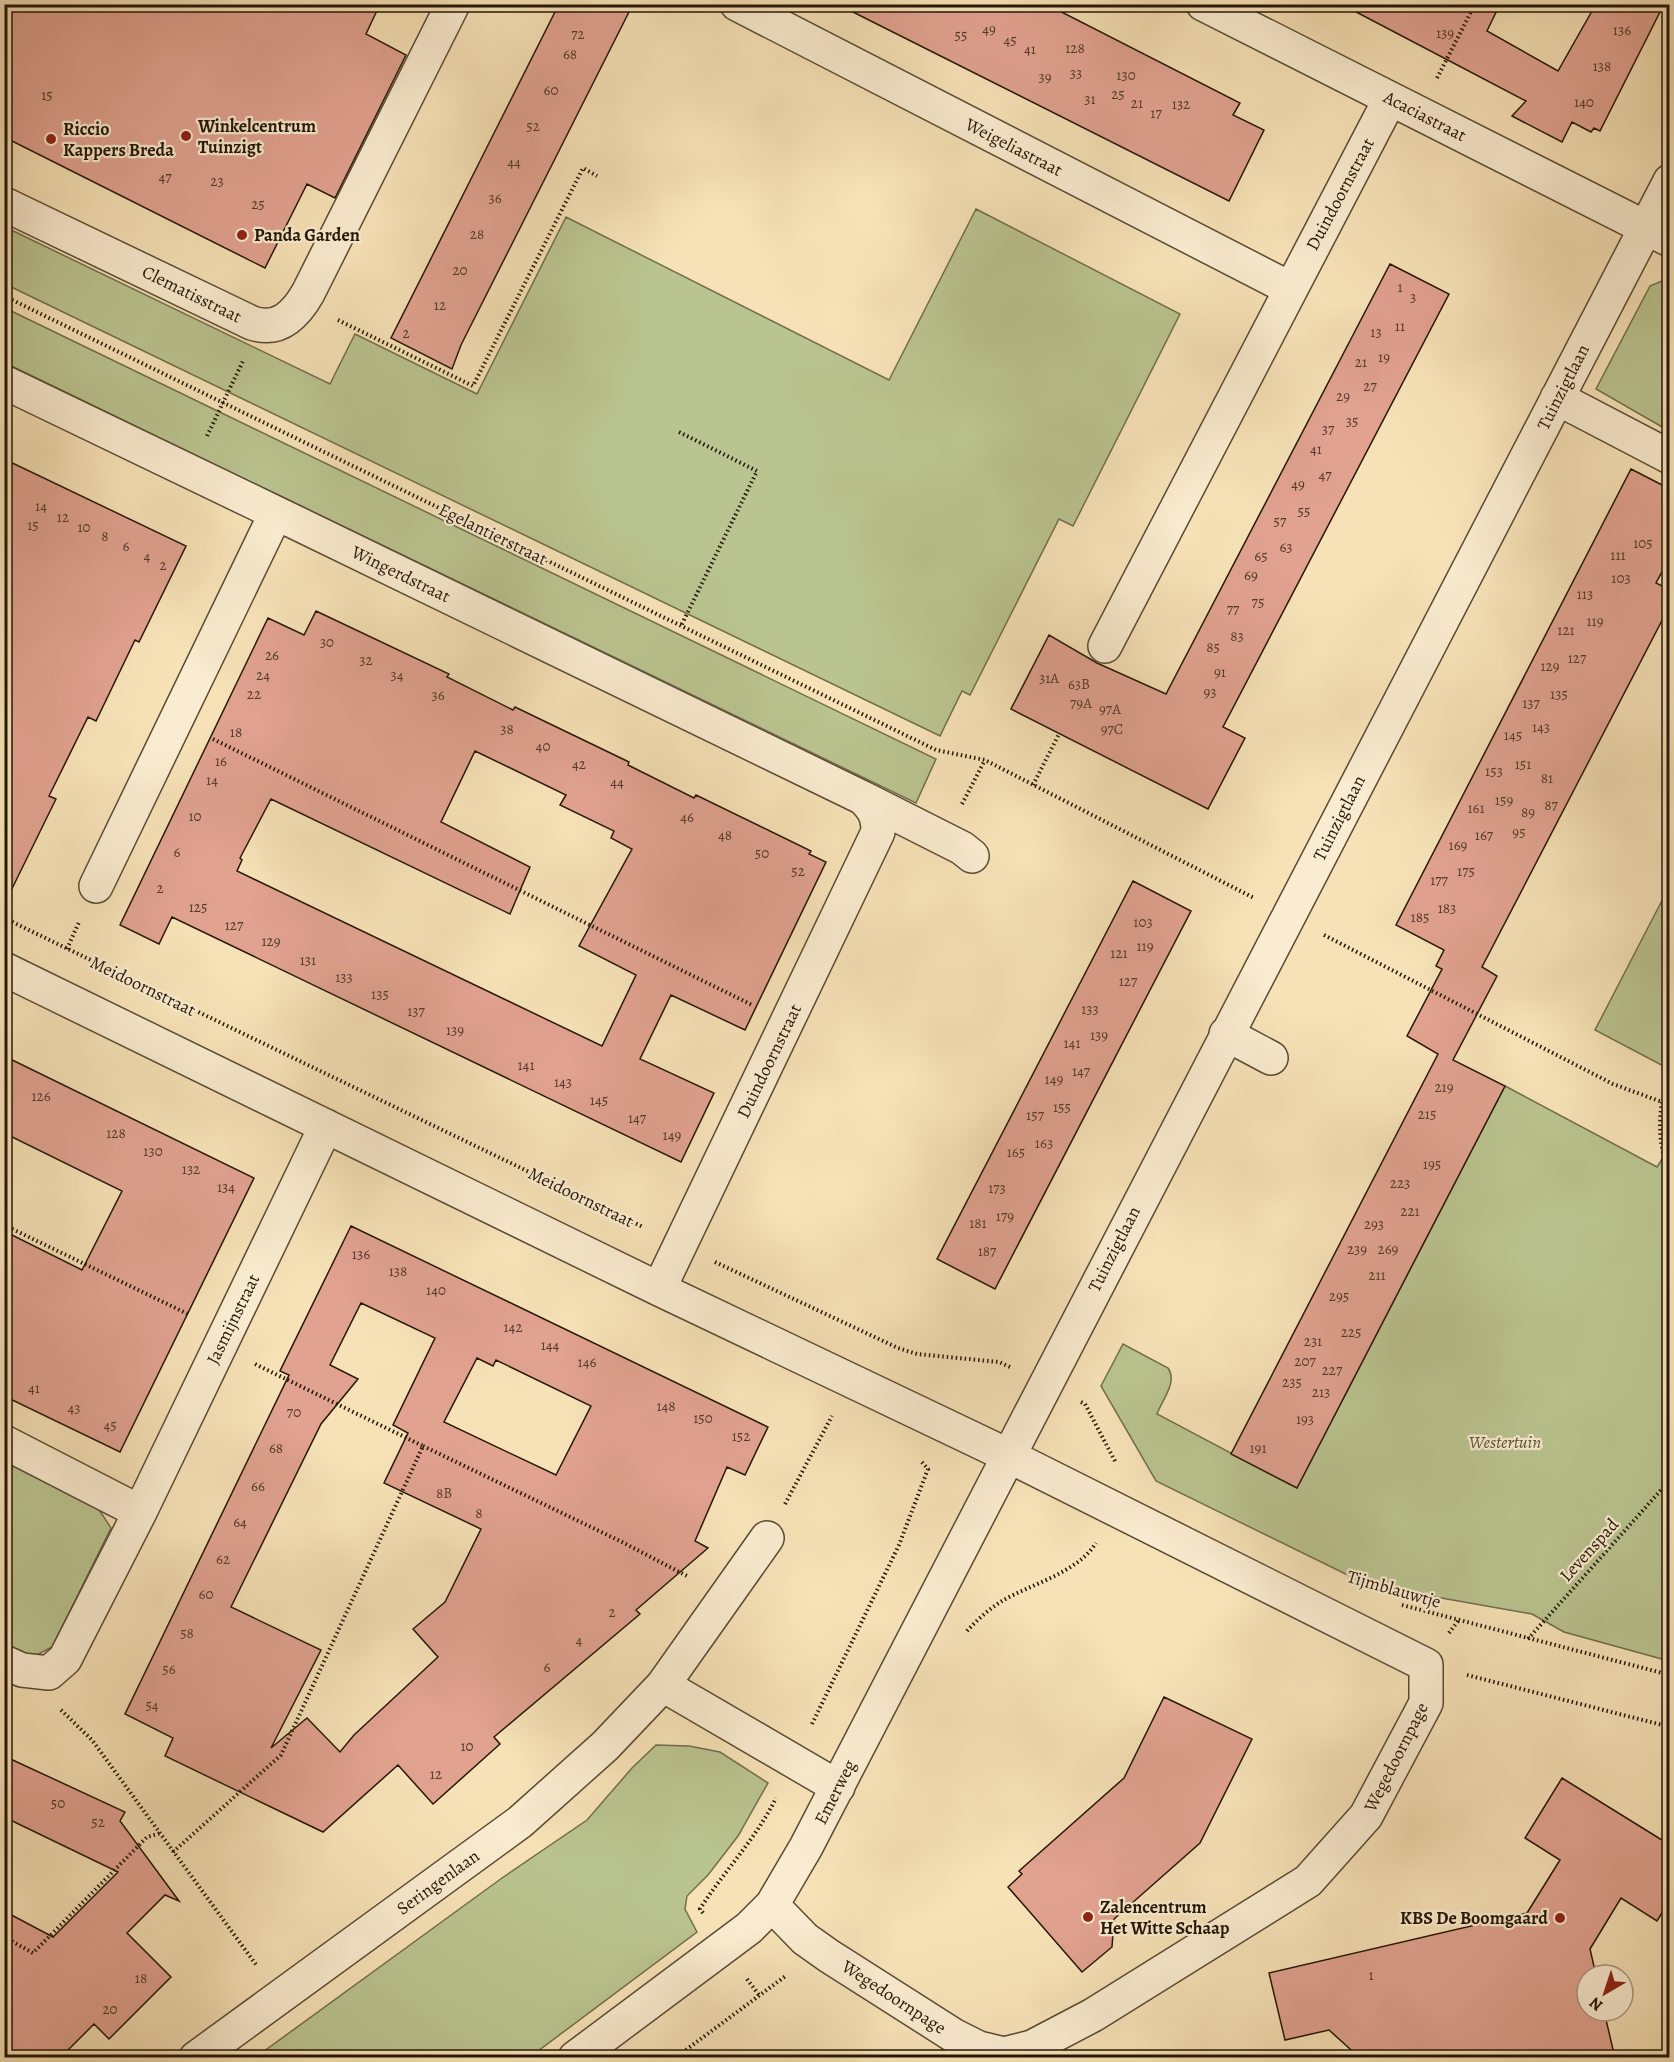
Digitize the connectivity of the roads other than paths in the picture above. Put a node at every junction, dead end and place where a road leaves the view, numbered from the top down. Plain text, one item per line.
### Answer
1 (453, 4) edge
2 (737, 4) edge
3 (1206, 5) edge
4 (1390, 99) junction
5 (1670, 181) edge
6 (4, 204) edge
7 (1658, 234) edge
8 (1290, 289) junction
9 (4, 382) edge
10 (1557, 398) junction
11 (1670, 457) edge
12 (276, 513) junction
13 (1105, 646) dead end
14 (862, 798) junction
15 (972, 856) dead end
16 (96, 886) dead end
17 (4, 969) edge
18 (1226, 1034) junction
19 (1271, 1058) dead end
20 (326, 1126) junction
21 (659, 1289) junction
22 (4, 1442) edge
23 (1007, 1455) junction
24 (140, 1512) junction
25 (767, 1538) road end
26 (13, 1666) edge
27 (663, 1685) junction
28 (838, 1787) junction
29 (772, 1905) junction
30 (196, 2058) edge
31 (575, 2058) edge

1 - 6 street, Clematisstraat
2 - 8 street, Weigeliastraat
3 - 4 street, Acaciastraat
4 - 7 street, Acaciastraat
4 - 8 street, Duindoornstraat
5 - 7 street, Tuinzigtlaan
7 - 10 street, Tuinzigtlaan
8 - 13 street, Duindoornstraat
9 - 12 street
10 - 11 street
10 - 18 street, Tuinzigtlaan
12 - 14 street, Wingerdstraat
12 - 16 street
14 - 15 street, Wingerdstraat
14 - 21 street, Duindoornstraat
17 - 20 street
18 - 19 street
18 - 23 street, Tuinzigtlaan
20 - 21 street
20 - 24 street, Jasmijnstraat
21 - 23 street
22 - 24 street
23 - 28 street, Emerweg
23 - 29 street, Wegedoornpage
24 - 26 street, Jasmijnstraat
25 - 27 street, Seringenlaan
27 - 28 street
27 - 30 street, Seringenlaan
28 - 29 street, Emerweg
29 - 31 street, Emerweg

